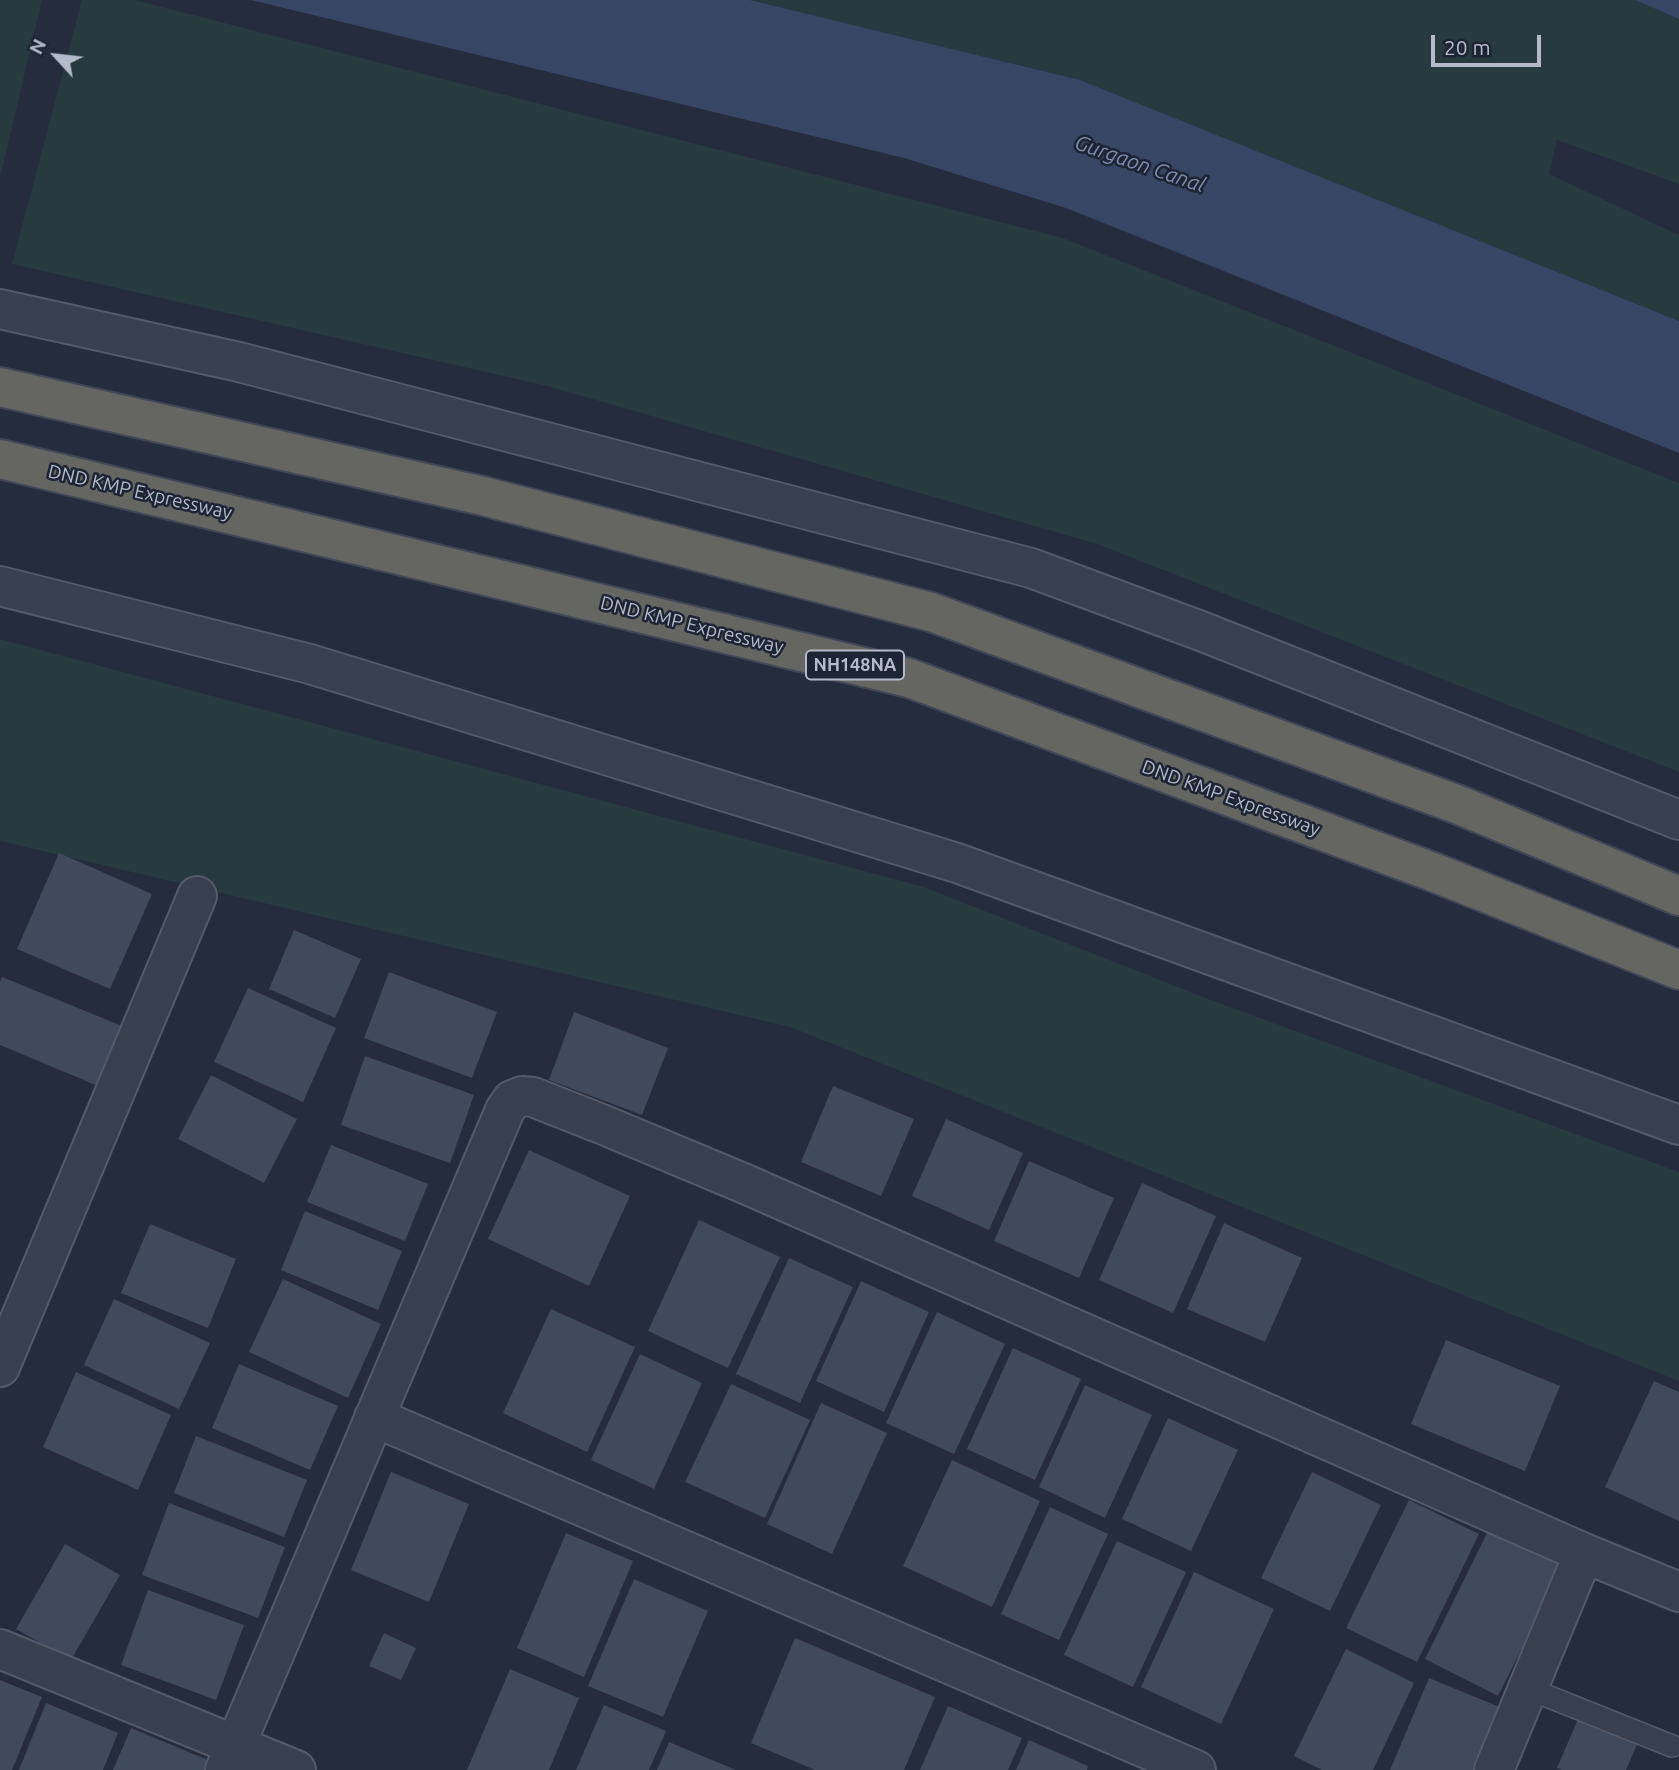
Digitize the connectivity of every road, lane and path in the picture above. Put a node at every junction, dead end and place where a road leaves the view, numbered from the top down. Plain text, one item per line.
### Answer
1 (0, 309) edge
2 (0, 387) edge
3 (0, 459) edge
4 (0, 586) edge
5 (1679, 820) edge
6 (197, 896) dead end
7 (1679, 896) edge
8 (1679, 970) edge
9 (1679, 1125) edge
10 (0, 1367) edge
11 (374, 1417) junction
12 (1584, 1553) junction
13 (1679, 1592) edge
14 (0, 1649) edge
15 (1527, 1688) junction
16 (1672, 1746) dead end
17 (230, 1758) edge
18 (296, 1770) edge
19 (1196, 1770) edge
20 (1494, 1770) edge

1 - 5 street
2 - 7 highway
3 - 8 highway, DND KMP Expressway / NH148NA
4 - 9 street
6 - 10 street
11 - 12 street
11 - 17 street
11 - 19 street
12 - 13 street
12 - 15 street
14 - 17 street
15 - 16 lane
15 - 20 street
17 - 18 street

